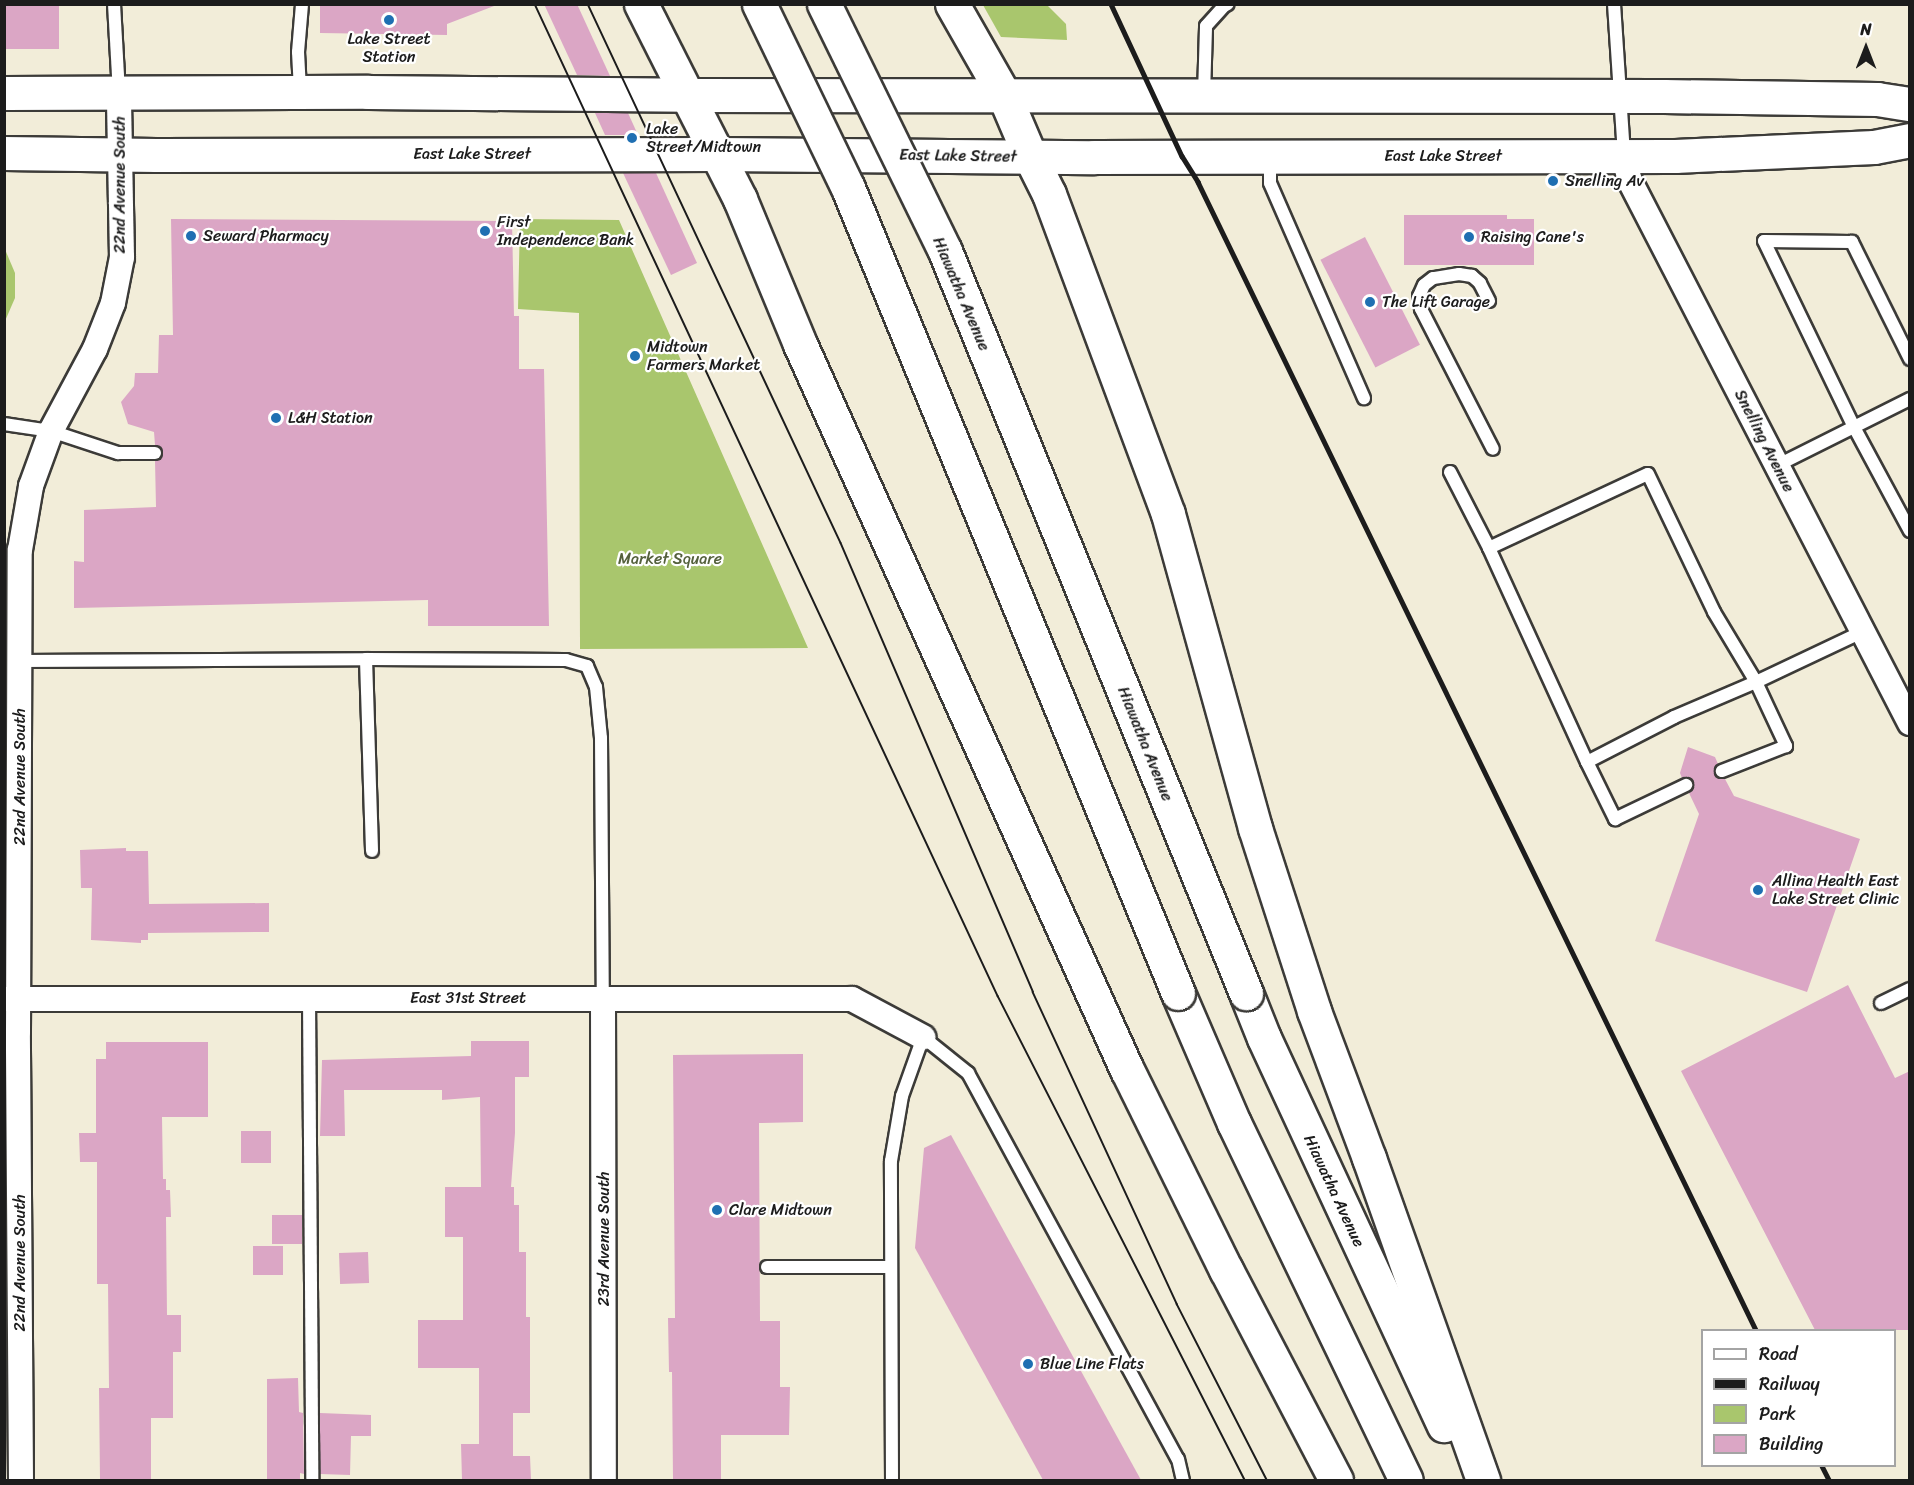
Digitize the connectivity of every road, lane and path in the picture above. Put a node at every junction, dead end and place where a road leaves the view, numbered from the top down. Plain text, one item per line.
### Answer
1 (114, 4) edge
2 (303, 4) edge
3 (640, 4) edge
4 (759, 4) edge
5 (824, 4) edge
6 (952, 4) edge
7 (1614, 4) edge
8 (1220, 7) edge
9 (4, 93) edge
10 (119, 94) junction
11 (300, 94) junction
12 (687, 95) junction
13 (1004, 95) junction
14 (1204, 95) junction
15 (1620, 96) junction
16 (1910, 105) edge
17 (1910, 140) edge
18 (4, 153) edge
19 (718, 153) junction
20 (121, 155) junction
21 (1030, 156) junction
22 (1270, 156) junction
23 (1624, 156) junction
24 (1489, 302) dead end
25 (1910, 359) edge
26 (1364, 398) dead end
27 (1910, 399) edge
28 (4, 424) edge
29 (1854, 427) junction
30 (51, 431) junction
31 (1492, 449) dead end
32 (155, 453) dead end
33 (1776, 466) junction
34 (1450, 472) dead end
35 (1910, 531) edge
36 (1489, 548) junction
37 (1862, 632) junction
38 (366, 659) junction
39 (20, 661) junction
40 (1756, 682) junction
41 (1908, 719) edge
42 (1587, 762) junction
43 (1722, 771) dead end
44 (1686, 785) dead end
45 (372, 851) dead end
46 (12, 895) edge
47 (1910, 989) edge
48 (11, 998) edge
49 (309, 998) junction
50 (603, 998) junction
51 (1881, 1003) dead end
52 (923, 1037) junction
53 (767, 1267) dead end
54 (891, 1267) junction
55 (21, 1480) edge
56 (312, 1480) edge
57 (604, 1480) edge
58 (892, 1480) edge
59 (1183, 1480) edge
60 (1336, 1480) edge
61 (1406, 1480) edge
62 (1472, 1480) edge
63 (1483, 1480) edge

1 - 10 lane
2 - 11 lane
3 - 12 main road
4 - 61 main road, bridge
5 - 62 main road, Hiawatha Avenue, bridge
6 - 13 main road
7 - 15 lane
8 - 14 lane
9 - 10 main road
10 - 11 main road
10 - 20 street, 22nd Avenue South
11 - 12 main road
12 - 13 main road
12 - 19 main road
13 - 14 main road
13 - 21 main road
14 - 15 main road
15 - 16 main road
15 - 23 lane
17 - 23 main road, East Lake Street
18 - 20 main road, East Lake Street
19 - 20 main road, East Lake Street
19 - 21 main road, East Lake Street
19 - 60 main road
20 - 30 street, 22nd Avenue South
21 - 22 main road, East Lake Street
21 - 63 main road
22 - 23 main road, East Lake Street
22 - 26 lane
23 - 33 street, Snelling Avenue
24 - 31 lane
25 - 29 lane
27 - 29 lane
28 - 30 lane
29 - 33 lane
29 - 35 lane
30 - 32 lane
30 - 39 street, 22nd Avenue South
33 - 37 street, Snelling Avenue
34 - 36 lane
36 - 40 lane
36 - 42 lane
37 - 40 lane
37 - 41 street, Snelling Avenue
38 - 39 lane
38 - 45 lane
38 - 50 lane
39 - 46 street, 22nd Avenue South
40 - 42 lane
40 - 43 lane
42 - 44 lane
46 - 48 street, 22nd Avenue South
47 - 51 lane
48 - 49 street, East 31st Street
48 - 55 street, 22nd Avenue South
49 - 50 street, East 31st Street
49 - 56 lane
50 - 52 street, East 31st Street
50 - 57 street, 23rd Avenue South
52 - 54 lane
52 - 59 lane
53 - 54 lane
54 - 58 lane

